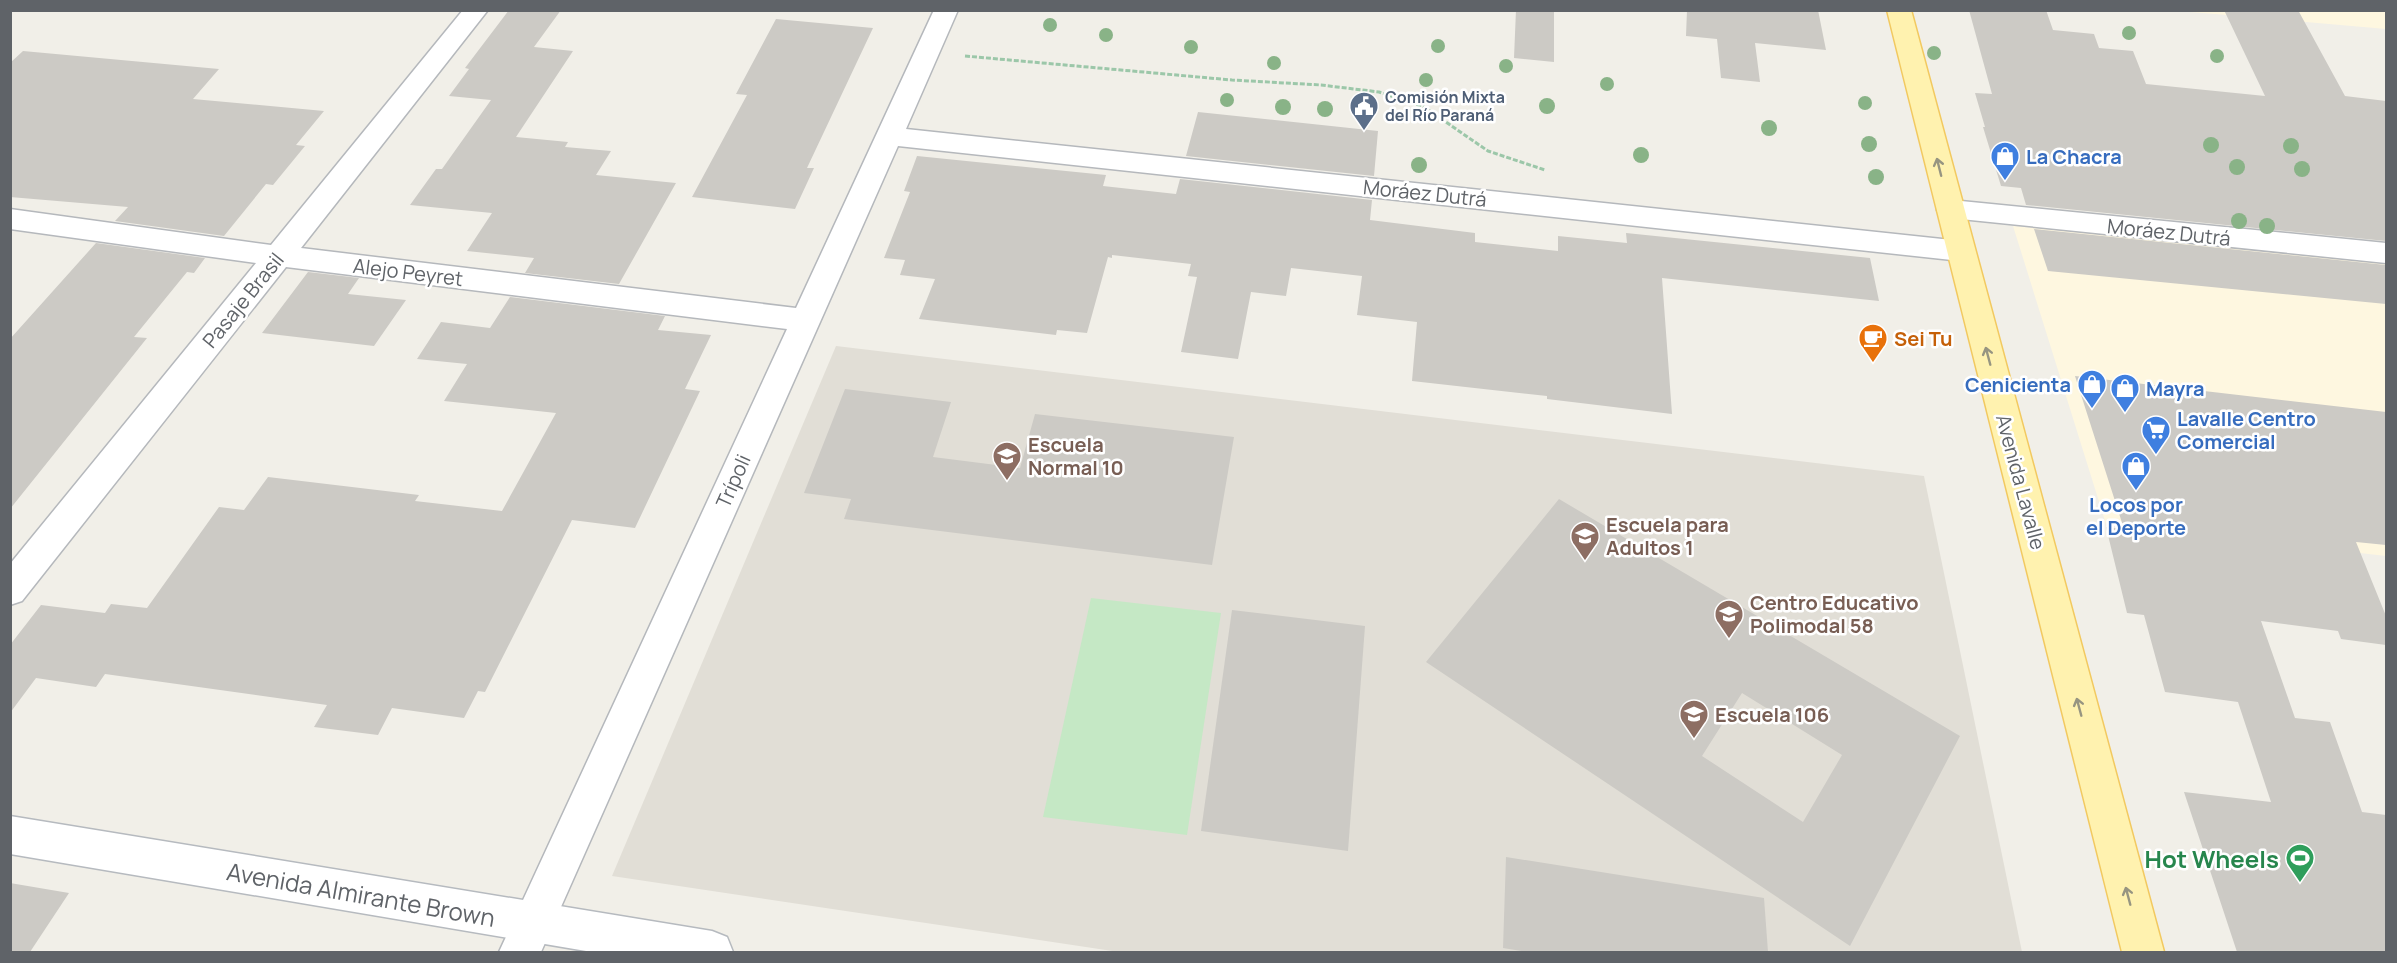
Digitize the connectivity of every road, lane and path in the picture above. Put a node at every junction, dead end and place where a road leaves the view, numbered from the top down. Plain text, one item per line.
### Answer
1 (476, 10) edge
2 (940, 10) edge
3 (1899, 10) edge
4 (946, 11) edge
5 (927, 52) junction
6 (890, 136) junction
7 (1554, 172) dead end
8 (1950, 210) junction
9 (10, 219) edge
10 (1961, 251) junction
11 (2386, 253) edge
12 (279, 256) junction
13 (806, 320) junction
14 (10, 590) edge
15 (10, 835) edge
16 (527, 938) edge
17 (712, 952) edge
18 (2143, 952) edge

1 - 12 street, Pasaje Brasil
2 - 4 street
8 -> 3 main road, Avenida Lavalle
4 - 5 street, Trípoli
5 - 6 street, Trípoli
5 - 7 path
6 - 10 street, Moráez Dutrá
6 - 13 street, Trípoli
8 - 10 main road, Avenida Lavalle
8 - 11 street, Moráez Dutrá
9 - 12 street, Alejo Peyret
18 -> 10 main road, Avenida Lavalle
12 - 13 street, Alejo Peyret
12 - 14 street, Pasaje Brasil
13 - 16 street, Trípoli
15 - 16 street, Avenida Almirante Brown
16 - 17 street, Avenida Almirante Brown

